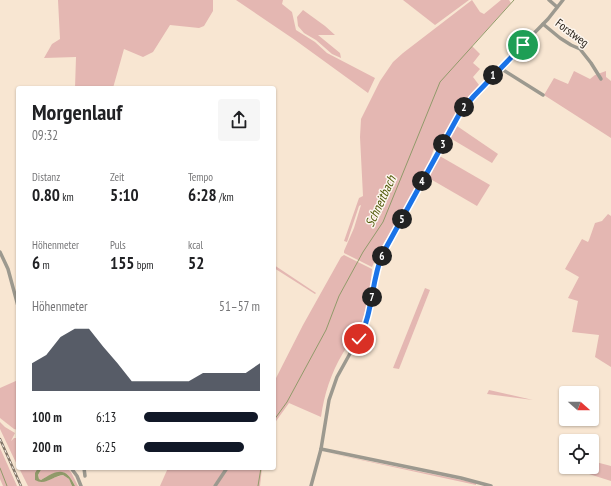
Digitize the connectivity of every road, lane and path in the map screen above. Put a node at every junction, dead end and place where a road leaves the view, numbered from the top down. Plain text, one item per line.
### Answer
1 (549, 0) edge
2 (563, 0) edge
3 (557, 8) junction
4 (543, 24) junction
5 (500, 68) junction
6 (601, 79) dead end
7 (543, 95) dead end
8 (0, 252) edge
9 (16, 299) edge
10 (321, 449) junction
11 (72, 470) edge
12 (84, 470) edge
13 (226, 470) edge
14 (85, 476) dead end
15 (81, 486) edge
16 (215, 486) edge
17 (311, 486) edge
18 (491, 486) edge

1 - 3 street
2 - 3 street
3 - 4 street
4 - 5 street
4 - 6 street, Forstweg
5 - 7 street
5 - 10 street
8 - 9 street
10 - 17 street
10 - 18 street
11 - 15 street
12 - 14 street
13 - 16 street

